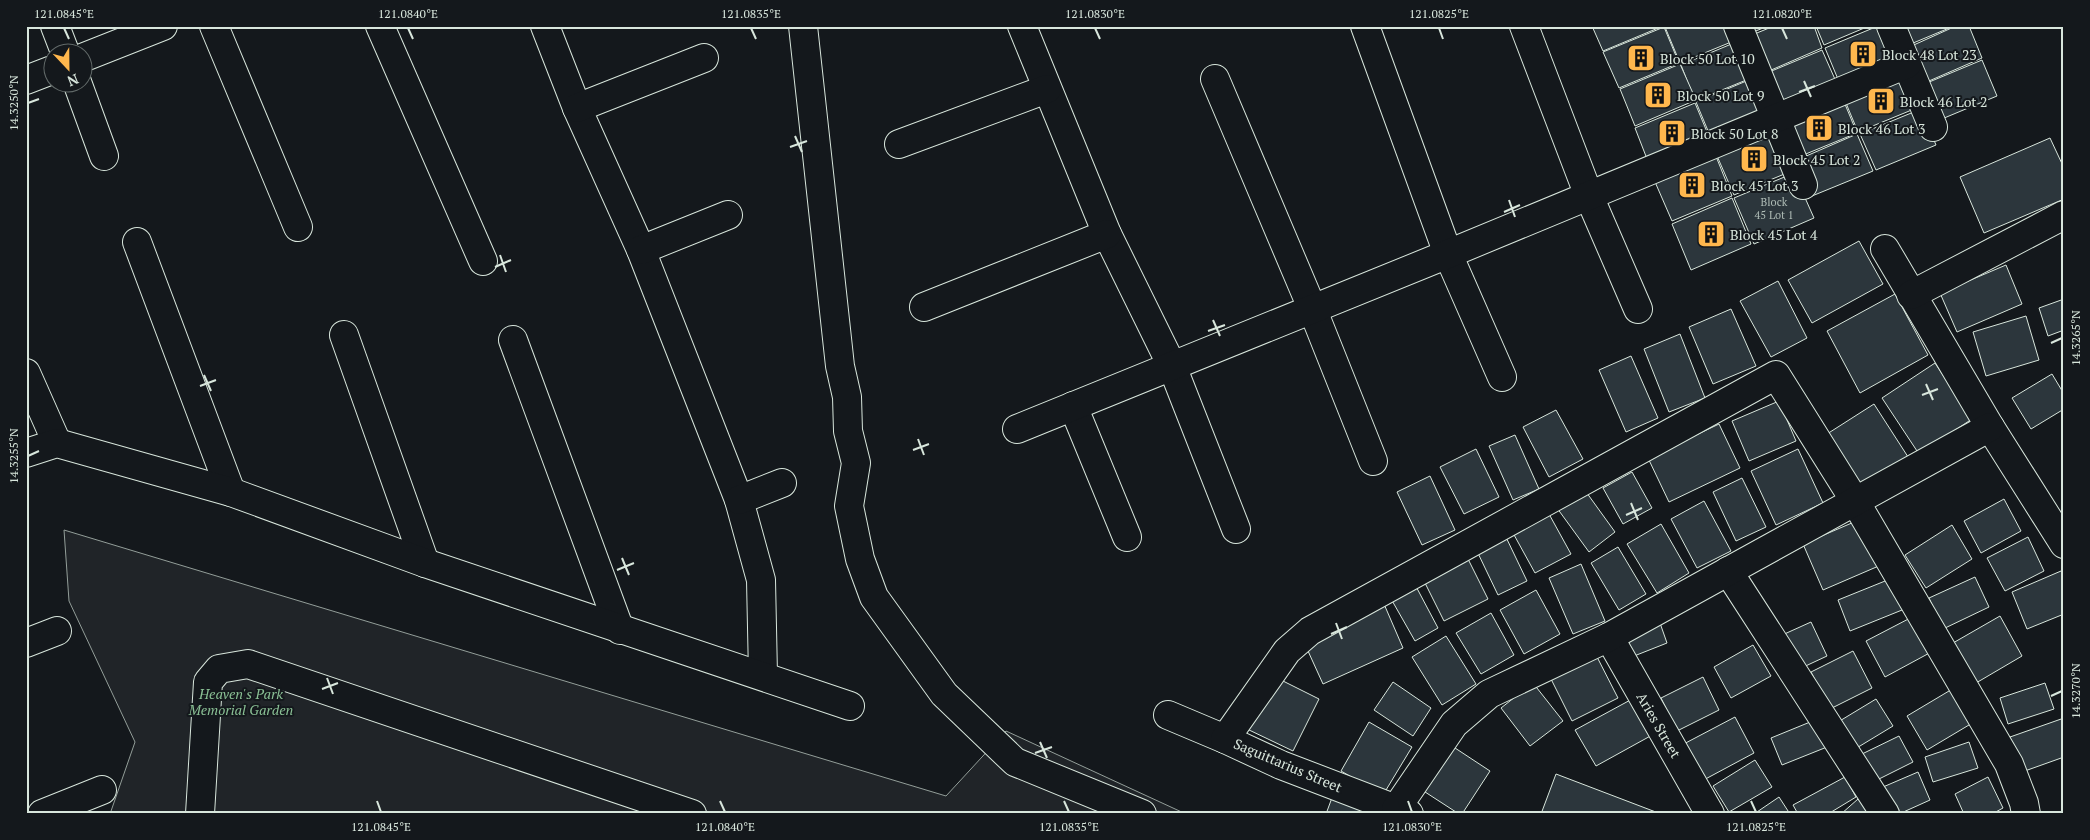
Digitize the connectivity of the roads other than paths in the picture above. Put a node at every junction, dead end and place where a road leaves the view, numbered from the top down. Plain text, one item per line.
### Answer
1 (55, 26) edge
2 (163, 26) edge
3 (214, 26) edge
4 (380, 26) edge
5 (545, 26) edge
6 (803, 26) edge
7 (1022, 26) edge
8 (1365, 26) edge
9 (1524, 26) edge
10 (1738, 26) edge
11 (1891, 26) edge
12 (61, 42) edge
13 (92, 54) edge
14 (704, 58) dead end
15 (1907, 64) junction
16 (42, 74) edge
17 (26, 80) edge
18 (1215, 80) dead end
19 (1047, 89) junction
20 (81, 92) edge
21 (577, 108) junction
22 (1776, 120) junction
23 (1933, 127) dead end
24 (899, 144) dead end
25 (104, 156) dead end
26 (1803, 185) dead end
27 (1588, 196) junction
28 (728, 215) dead end
29 (2064, 215) edge
30 (298, 228) dead end
31 (1107, 234) junction
32 (137, 242) dead end
33 (1885, 249) dead end
34 (641, 250) junction
35 (1448, 254) junction
36 (483, 261) dead end
37 (1911, 295) junction
38 (924, 307) dead end
39 (1312, 308) junction
40 (1638, 309) dead end
41 (344, 335) dead end
42 (513, 340) dead end
43 (1172, 366) junction
44 (26, 373) edge
45 (1502, 377) dead end
46 (1073, 406) junction
47 (1990, 427) junction
48 (1017, 429) dead end
49 (58, 443) junction
50 (26, 453) edge
51 (1372, 461) dead end
52 (782, 483) dead end
53 (231, 492) junction
54 (739, 500) junction
55 (1855, 501) junction
56 (1236, 529) dead end
57 (1127, 537) dead end
58 (2064, 544) edge
59 (426, 563) junction
60 (1728, 571) junction
61 (620, 630) junction
62 (57, 631) dead end
63 (1609, 637) junction
64 (26, 643) edge
65 (763, 675) junction
66 (850, 706) dead end
67 (1168, 716) dead end
68 (1225, 739) junction
69 (102, 790) dead end
70 (1402, 811) edge
71 (42, 814) edge
72 (200, 814) edge
73 (692, 814) edge
74 (1142, 814) edge
75 (1710, 814) edge
76 (1885, 814) edge
77 (2026, 814) edge

1 - 12 street
2 - 13 street
3 - 30 street
4 - 36 street
5 - 21 street
6 - 74 street
7 - 19 street
8 - 35 street
9 - 27 street
10 - 22 street
11 - 15 street
14 - 21 street
15 - 22 street
15 - 23 street
16 - 17 street
18 - 39 street
19 - 24 street
19 - 31 street
20 - 25 street
21 - 34 street
22 - 26 street
22 - 27 street
27 - 35 street
27 - 40 street
28 - 34 street
29 - 37 street
31 - 38 street
31 - 43 street
32 - 53 street
33 - 37 street
34 - 54 street
35 - 39 street
35 - 45 street
37 - 47 street
39 - 43 street
39 - 51 street
41 - 59 street
42 - 61 street
43 - 46 street
43 - 56 street
44 - 49 street
46 - 48 street
46 - 57 street
47 - 55 street
47 - 58 street
49 - 50 street
49 - 53 street
52 - 54 street
53 - 59 street
54 - 65 street
55 - 60 street
55 - 68 street
55 - 77 street
59 - 61 street
60 - 63 street
60 - 76 street
61 - 65 street
62 - 64 street
63 - 70 street
63 - 75 street, Aries Street
65 - 66 street
67 - 68 street, Saguittarius Street
68 - 70 street, Saguittarius Street
69 - 71 street
72 - 73 street

